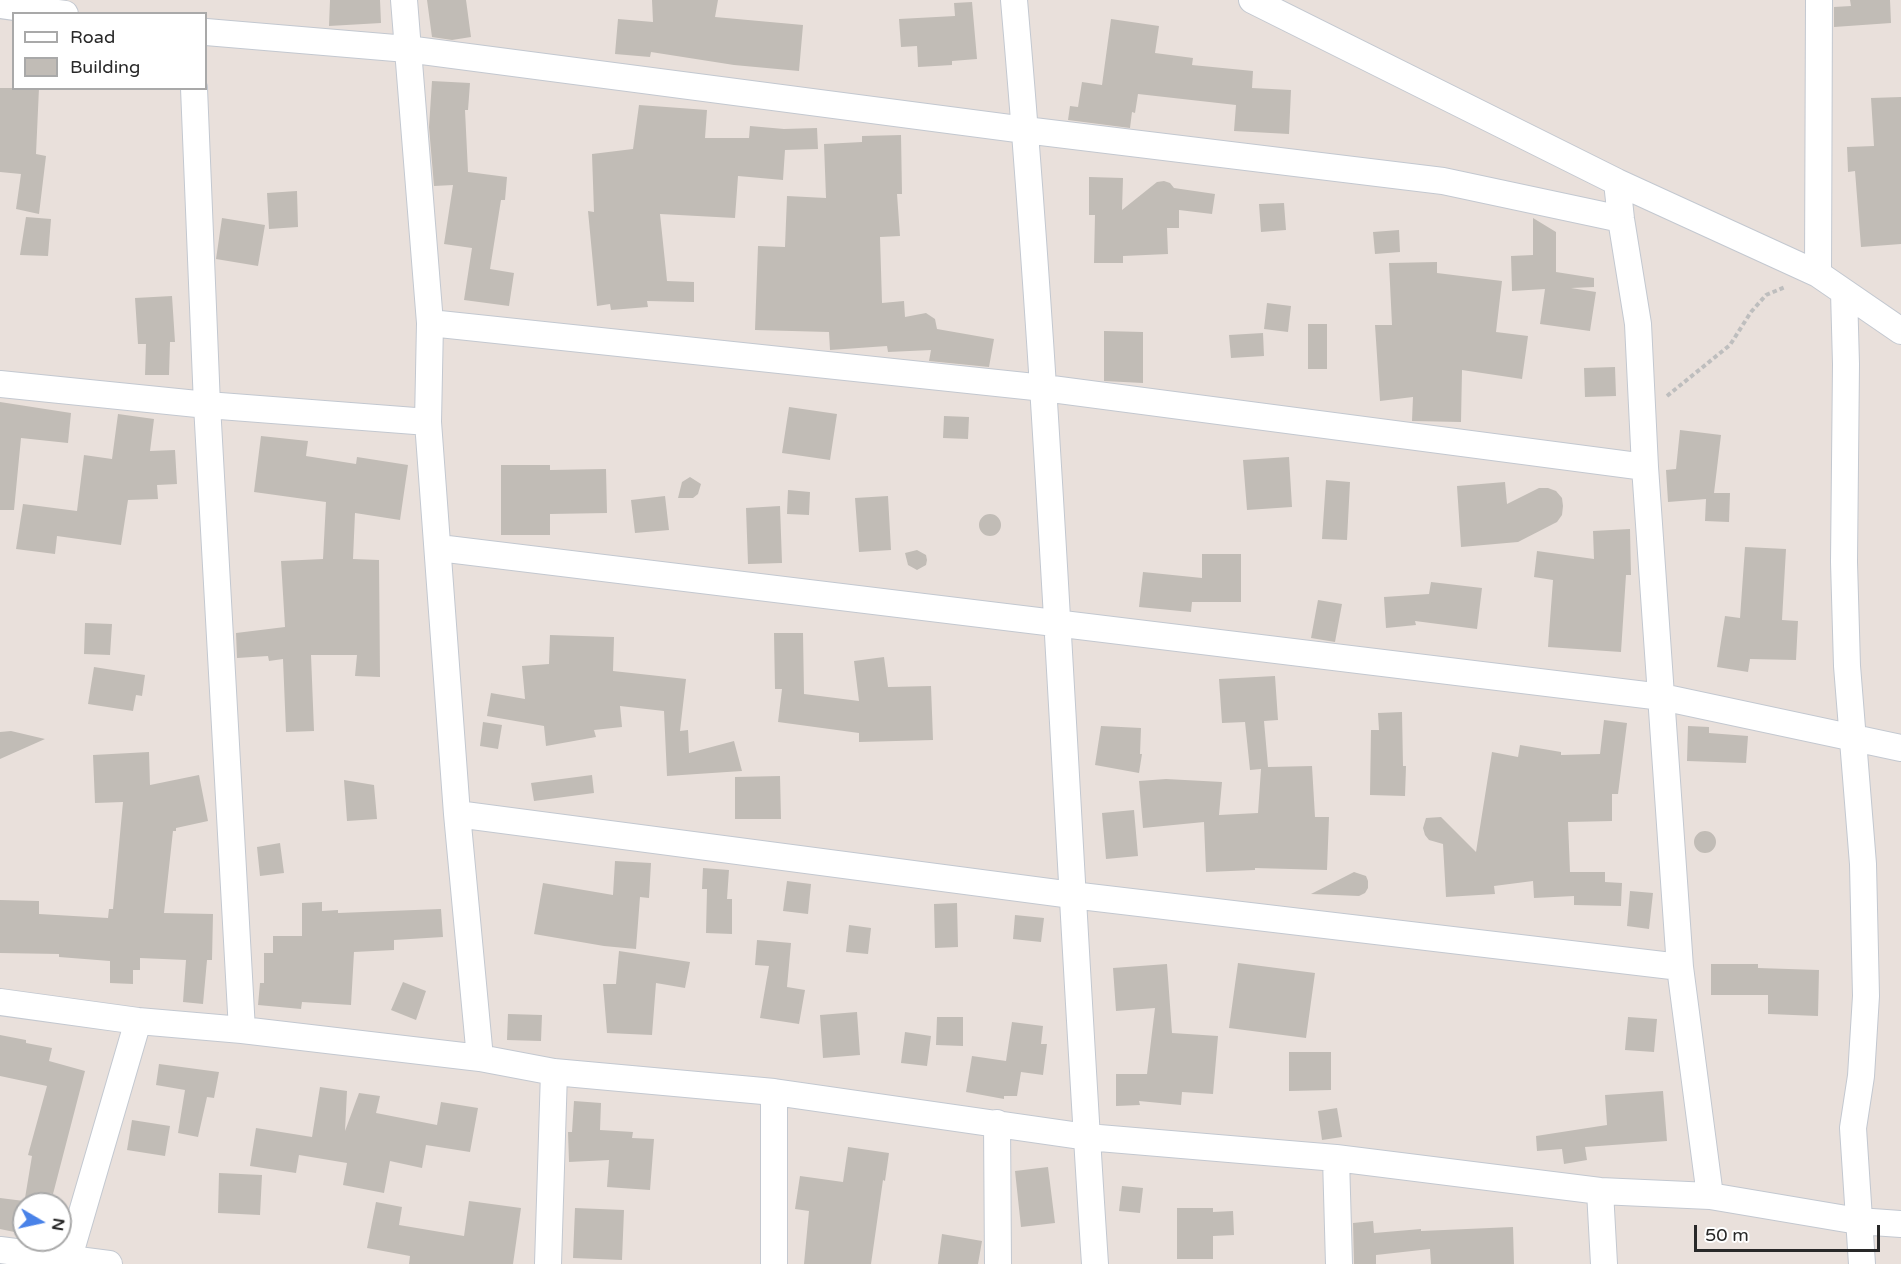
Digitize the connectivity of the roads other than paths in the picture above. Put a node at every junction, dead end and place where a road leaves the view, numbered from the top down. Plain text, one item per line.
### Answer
1 (404, 0) edge
2 (1014, 0) edge
3 (1252, 0) edge
4 (1819, 0) edge
5 (0, 5) edge
6 (51, 12) edge
7 (207, 32) edge
8 (407, 49) junction
9 (194, 90) edge
10 (1025, 130) junction
11 (1617, 182) junction
12 (1621, 219) junction
13 (1818, 274) junction
14 (1844, 292) junction
15 (430, 323) junction
16 (1901, 331) edge
17 (0, 384) edge
18 (1044, 388) junction
19 (207, 405) junction
20 (428, 422) junction
21 (1645, 467) junction
22 (439, 548) junction
23 (1058, 624) junction
24 (1662, 697) junction
25 (1853, 739) junction
26 (1901, 748) edge
27 (457, 814) junction
28 (1072, 895) junction
29 (1680, 967) junction
30 (0, 1002) edge
31 (138, 1022) junction
32 (242, 1030) junction
33 (480, 1058) junction
34 (554, 1072) junction
35 (774, 1092) junction
36 (997, 1123) junction
37 (1087, 1137) junction
38 (1336, 1158) junction
39 (1599, 1191) junction
40 (1710, 1196) junction
41 (1858, 1221) junction
42 (1901, 1224) edge
43 (0, 1250) edge
44 (68, 1261) edge
45 (110, 1264) edge
46 (549, 1264) edge
47 (774, 1264) edge
48 (998, 1264) edge
49 (1095, 1264) edge
50 (1339, 1264) edge
51 (1604, 1264) edge
52 (1862, 1264) edge

1 - 8 street
2 - 10 street
3 - 11 street
4 - 13 street
5 - 6 street
7 - 8 street
8 - 10 street
8 - 15 street
9 - 19 street
10 - 12 street
10 - 18 street
11 - 12 street
11 - 13 street
12 - 21 street
13 - 14 street
14 - 16 street
14 - 25 street
15 - 18 street
15 - 20 street
17 - 19 street
18 - 21 street
18 - 23 street
19 - 20 street
19 - 32 street
20 - 22 street
21 - 24 street
22 - 23 street
22 - 27 street
23 - 24 street
23 - 28 street
24 - 25 street
24 - 29 street
25 - 26 street
25 - 41 street
27 - 28 street
27 - 33 street
28 - 29 street
28 - 37 street
29 - 40 street
30 - 31 street
31 - 32 street
31 - 44 street
32 - 33 street
33 - 34 street
34 - 35 street
34 - 46 street
35 - 36 street
35 - 47 street
36 - 37 street
36 - 48 street
37 - 38 street
37 - 49 street
38 - 39 street
38 - 50 street
39 - 40 street
39 - 51 street
40 - 41 street
41 - 42 street
41 - 52 street
43 - 44 street
44 - 45 street

